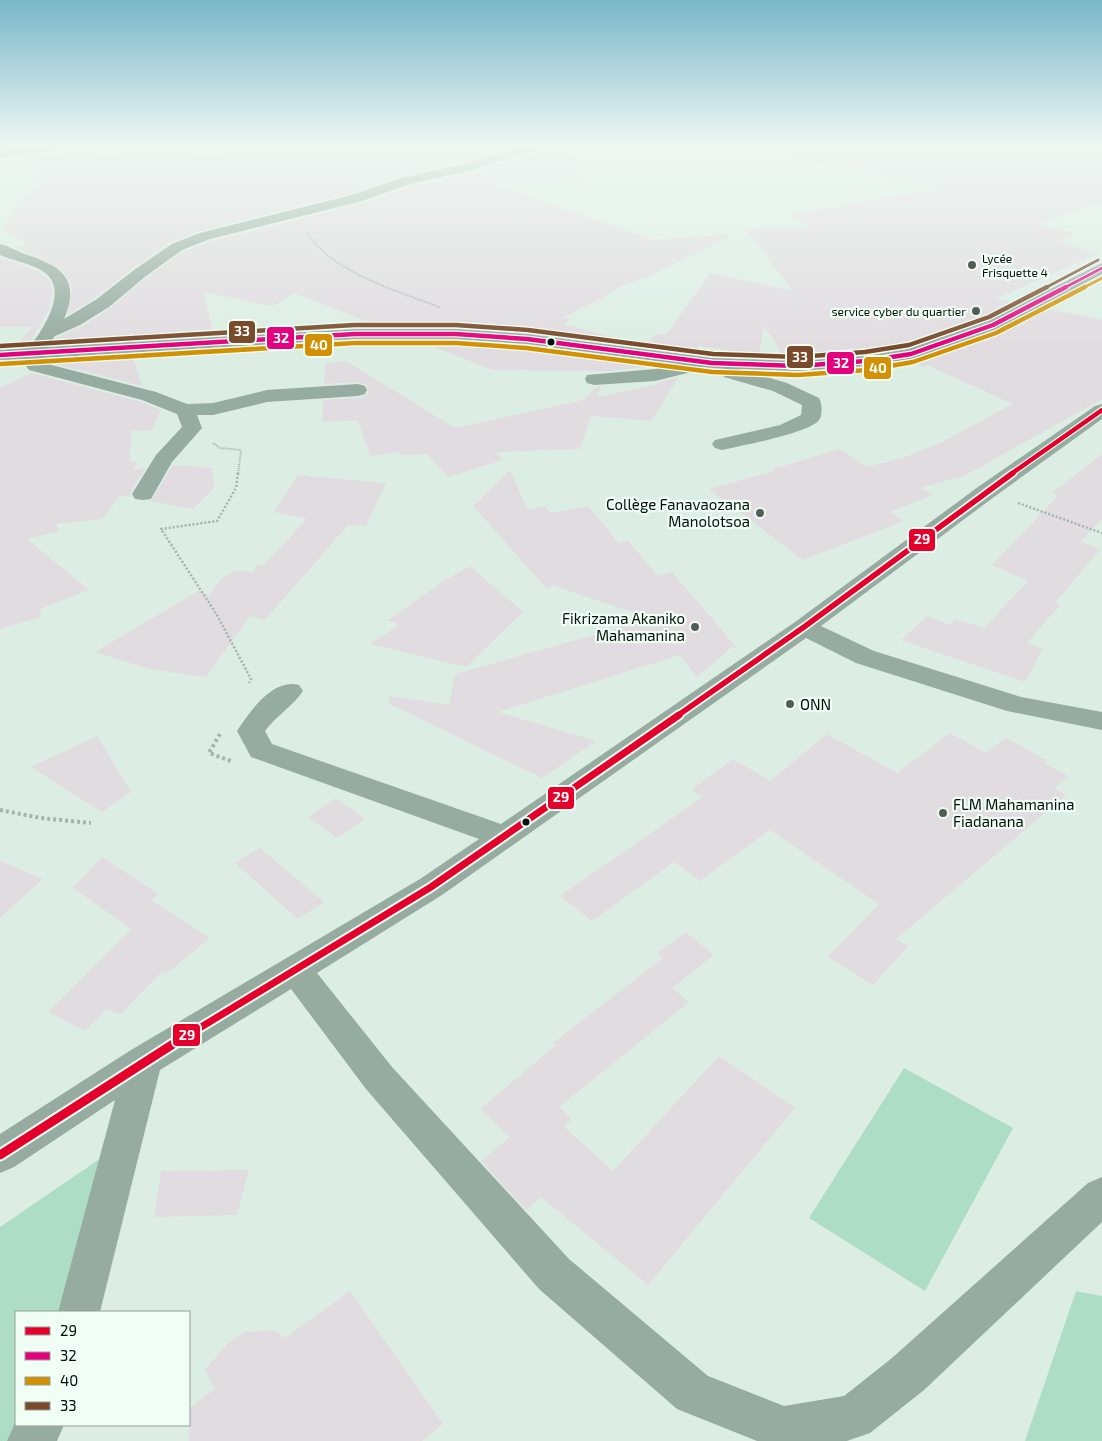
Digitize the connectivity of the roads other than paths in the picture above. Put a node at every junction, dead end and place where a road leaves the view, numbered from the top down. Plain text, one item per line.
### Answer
1 (308, 211) edge
2 (0, 249) edge
3 (1102, 268) edge
4 (49, 332) junction
5 (34, 353) junction
6 (0, 355) edge
7 (712, 362) junction
8 (594, 379) dead end
9 (358, 390) dead end
10 (1102, 410) edge
11 (189, 419) junction
12 (722, 444) dead end
13 (143, 494) dead end
14 (804, 627) junction
15 (290, 691) dead end
16 (1102, 721) edge
17 (505, 837) junction
18 (295, 969) junction
19 (144, 1061) junction
20 (0, 1155) edge
21 (1102, 1196) edge
22 (79, 1311) edge
23 (40, 1426) edge
24 (30, 1441) edge

1 - 4 street
2 - 4 street
3 - 7 street
4 - 5 street
5 - 6 street
5 - 7 street
5 - 11 street
7 - 8 street
7 - 12 street
9 - 11 street
10 - 14 street
11 - 13 street
14 - 16 street
14 - 17 street
15 - 17 street
17 - 18 street
18 - 19 street
18 - 21 street
19 - 20 street
19 - 22 street
23 - 24 street

